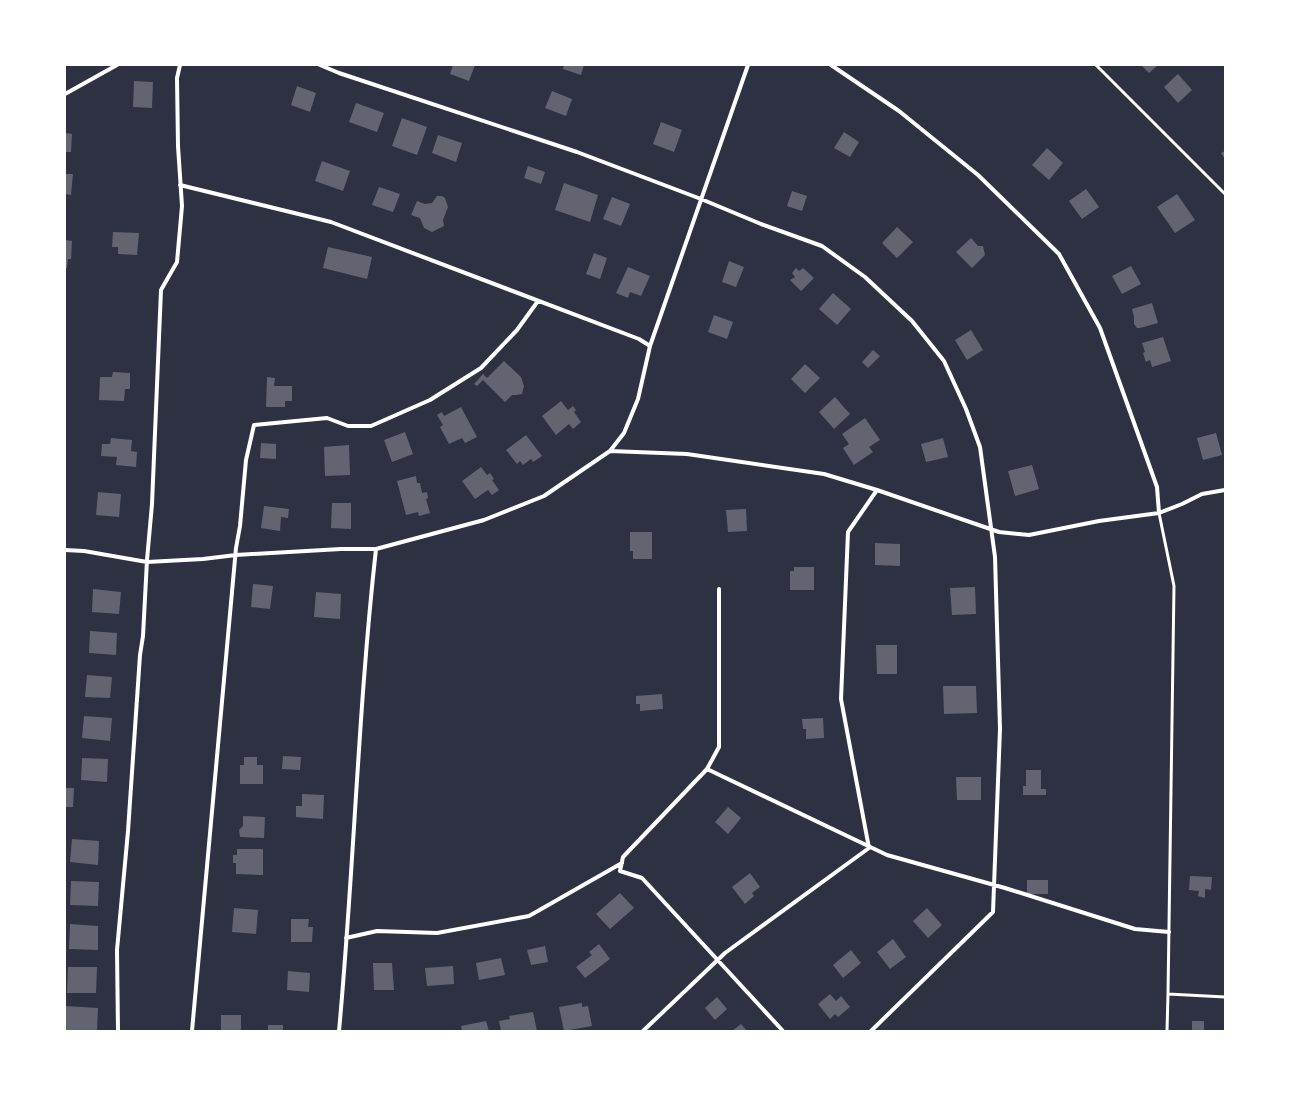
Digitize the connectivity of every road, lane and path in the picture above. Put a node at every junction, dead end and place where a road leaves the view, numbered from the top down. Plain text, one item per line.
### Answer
1 (117, 65) edge
2 (180, 65) edge
3 (320, 65) edge
4 (748, 65) edge
5 (831, 65) edge
6 (1096, 65) edge
7 (65, 94) edge
8 (180, 185) junction
9 (1225, 194) edge
10 (701, 199) junction
11 (538, 301) junction
12 (650, 346) junction
13 (610, 451) junction
14 (877, 490) junction
15 (1225, 490) edge
16 (1159, 513) junction
17 (991, 529) junction
18 (376, 549) junction
19 (65, 550) edge
20 (236, 555) junction
21 (147, 562) junction
22 (719, 589) dead end
23 (707, 769) junction
24 (868, 846) junction
25 (622, 863) junction
26 (994, 885) junction
27 (1169, 932) junction
28 (346, 938) junction
29 (717, 960) junction
30 (1168, 994) junction
31 (1225, 997) edge
32 (118, 1031) edge
33 (192, 1031) edge
34 (339, 1031) edge
35 (643, 1031) edge
36 (783, 1031) edge
37 (871, 1031) edge
38 (1167, 1031) edge

1 - 7 street
2 - 8 street
3 - 10 street
4 - 10 street
5 - 16 street
6 - 9 lane
8 - 11 street
8 - 21 street
10 - 12 street
10 - 17 street
11 - 12 street
11 - 20 street
12 - 13 street
13 - 14 street
13 - 18 street
14 - 17 street
14 - 24 street
15 - 16 street
16 - 17 street
16 - 27 lane
17 - 26 street
18 - 20 street
18 - 28 street
19 - 21 street
20 - 21 street
20 - 33 street
21 - 32 street
22 - 23 street
23 - 24 street
23 - 25 street
24 - 26 street
24 - 29 street
25 - 28 street
25 - 29 street
26 - 27 street
26 - 37 street
27 - 30 lane
28 - 34 street
29 - 35 street
29 - 36 street
30 - 31 lane
30 - 38 lane

